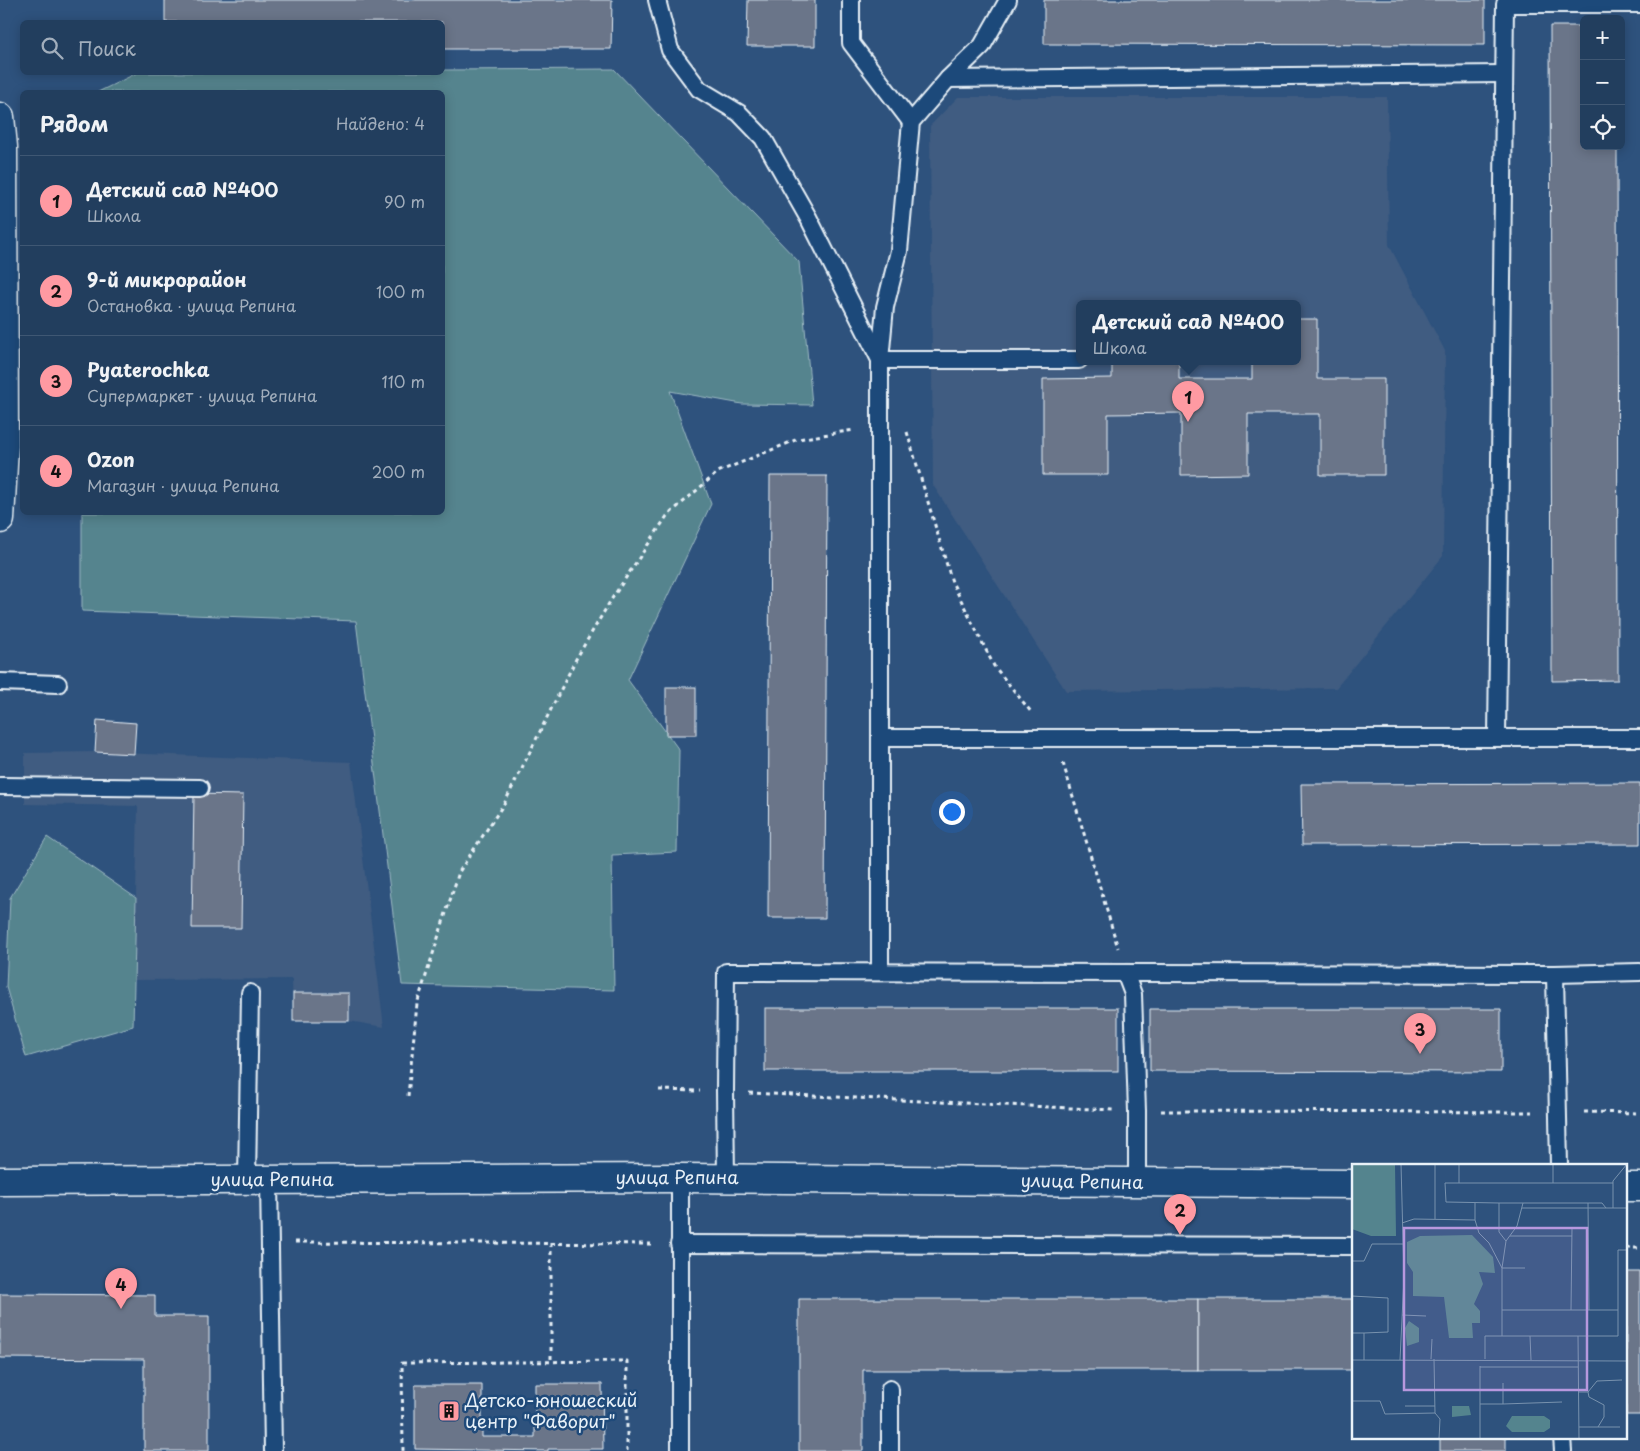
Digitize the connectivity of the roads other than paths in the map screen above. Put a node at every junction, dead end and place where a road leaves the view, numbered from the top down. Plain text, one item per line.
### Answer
1 (657, 0) edge
2 (851, 0) edge
3 (1008, 0) edge
4 (1640, 4) edge
5 (1504, 74) junction
6 (948, 80) junction
7 (0, 117) edge
8 (911, 122) junction
9 (1, 148) edge
10 (880, 360) junction
11 (1076, 360) edge
12 (0, 519) edge
13 (0, 682) edge
14 (58, 684) dead end
15 (880, 738) junction
16 (1497, 738) junction
17 (1640, 738) edge
18 (0, 786) edge
19 (200, 788) dead end
20 (880, 972) junction
21 (1640, 972) edge
22 (1125, 973) junction
23 (1555, 974) junction
24 (250, 993) dead end
25 (1559, 1164) edge
26 (680, 1178) junction
27 (726, 1179) junction
28 (258, 1180) junction
29 (0, 1181) edge
30 (1137, 1182) junction
31 (1352, 1184) edge
32 (680, 1244) junction
33 (1352, 1246) edge
34 (890, 1389) dead end
35 (1562, 1438) edge
36 (274, 1451) edge
37 (680, 1451) edge
38 (890, 1451) edge
39 (1562, 1451) edge

1 - 10 lane
2 - 8 lane
3 - 6 lane
4 - 5 lane
5 - 6 lane
5 - 16 lane
6 - 8 lane
7 - 9 street
8 - 10 lane
9 - 12 street
10 - 11 lane
10 - 15 lane
13 - 14 lane
15 - 16 lane
15 - 20 lane
16 - 17 lane
18 - 19 lane
20 - 22 lane
20 - 27 lane
21 - 23 lane
22 - 23 lane
22 - 30 lane
23 - 25 lane
24 - 28 lane
26 - 27 street, улица Репина
26 - 28 street, улица Репина
26 - 32 lane
27 - 30 street, улица Репина
28 - 29 street, улица Репина
28 - 36 lane
30 - 31 street, улица Репина
32 - 33 lane
32 - 37 lane
34 - 38 lane
35 - 39 lane

